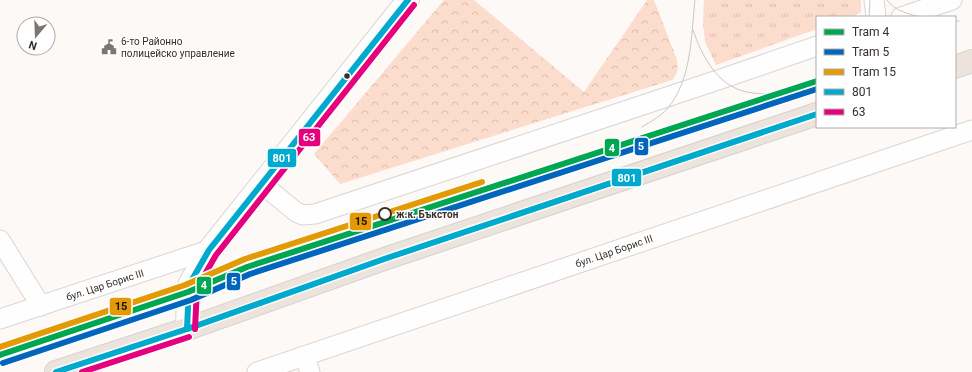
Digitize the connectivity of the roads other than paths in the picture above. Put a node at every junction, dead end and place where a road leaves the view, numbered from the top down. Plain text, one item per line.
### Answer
1 (874, 0) edge
2 (952, 0) edge
3 (407, 1) edge
4 (876, 16) edge
5 (904, 16) edge
6 (816, 46) edge
7 (972, 61) edge
8 (956, 67) edge
9 (816, 114) edge
10 (972, 130) edge
11 (262, 184) junction
12 (0, 240) edge
13 (209, 250) junction
14 (41, 306) junction
15 (0, 319) edge
16 (187, 329) junction
17 (307, 364) edge
18 (56, 372) edge
19 (257, 372) edge

1 - 4 street
2 - 5 street
3 - 11 street
6 - 11 street
7 - 8 main road
9 - 16 main road
10 - 17 street, бул. Цар Борис III
11 - 13 street
12 - 14 street
13 - 14 street, бул. Цар Борис III
13 - 16 street
14 - 15 street, бул. Цар Борис III
16 - 18 main road
17 - 19 street, бул. Цар Борис III

